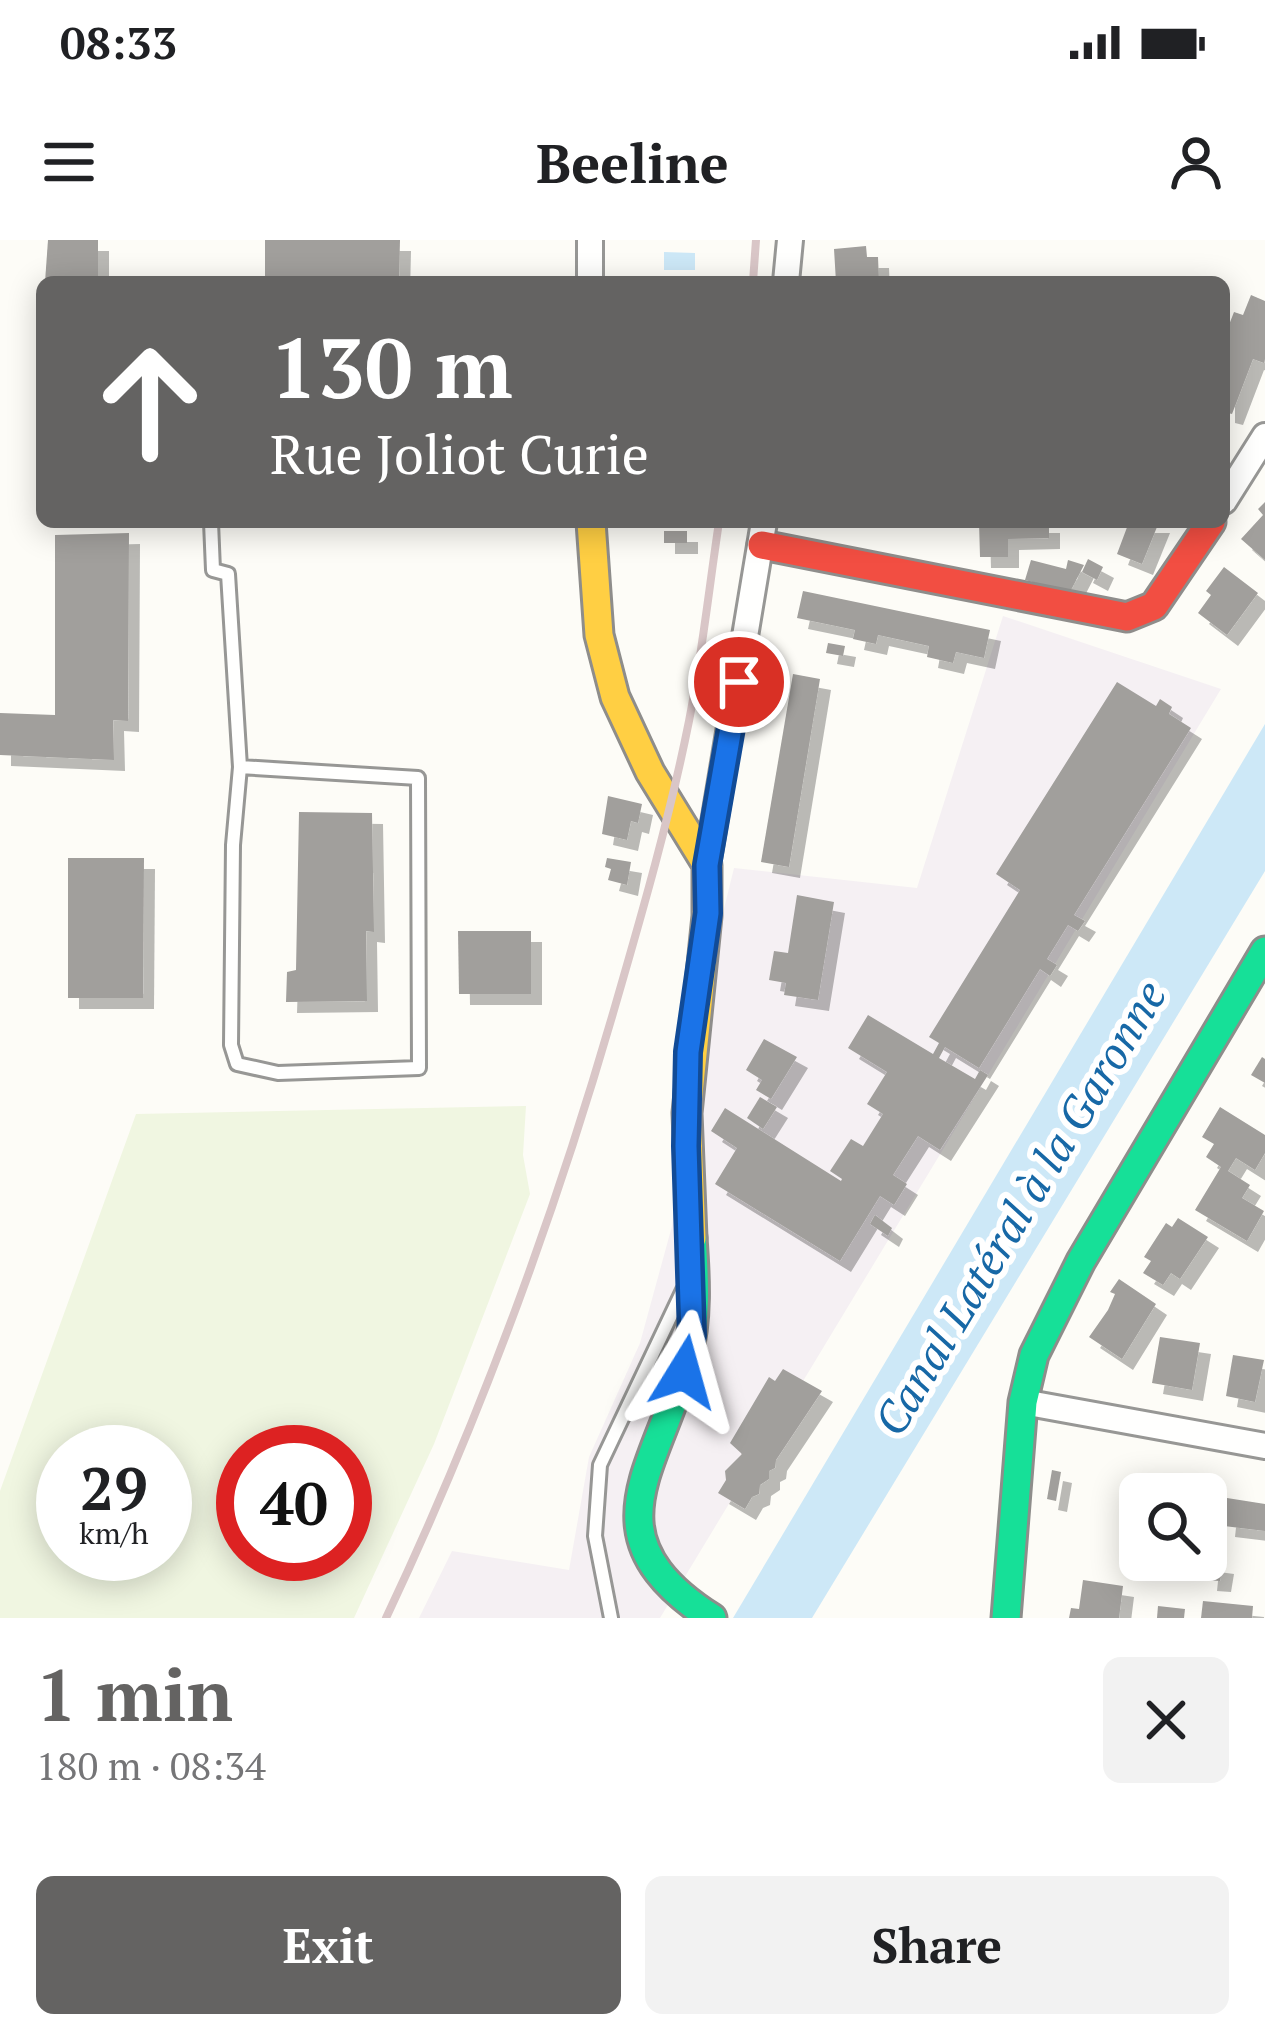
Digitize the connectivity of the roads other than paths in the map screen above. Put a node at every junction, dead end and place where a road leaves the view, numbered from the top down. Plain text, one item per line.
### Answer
1 (590, 240) edge
2 (790, 240) edge
3 (590, 276) edge
4 (787, 276) edge
5 (1265, 436) edge
6 (1230, 491) edge
7 (211, 528) edge
8 (591, 528) edge
9 (1207, 528) edge
10 (763, 533) edge
11 (240, 767) junction
12 (707, 865) junction
13 (1265, 951) edge
14 (692, 1272) junction
15 (1023, 1402) junction
16 (1265, 1446) edge
17 (710, 1616) edge
18 (611, 1618) edge
19 (1006, 1618) edge

1 - 3 street
2 - 4 street
5 - 6 street
7 - 11 lane
8 - 12 street
9 - 10 street
10 - 12 street
11 - 11 lane
12 - 14 street
13 - 15 street
14 - 17 street
14 - 18 lane
15 - 16 street
15 - 19 street

